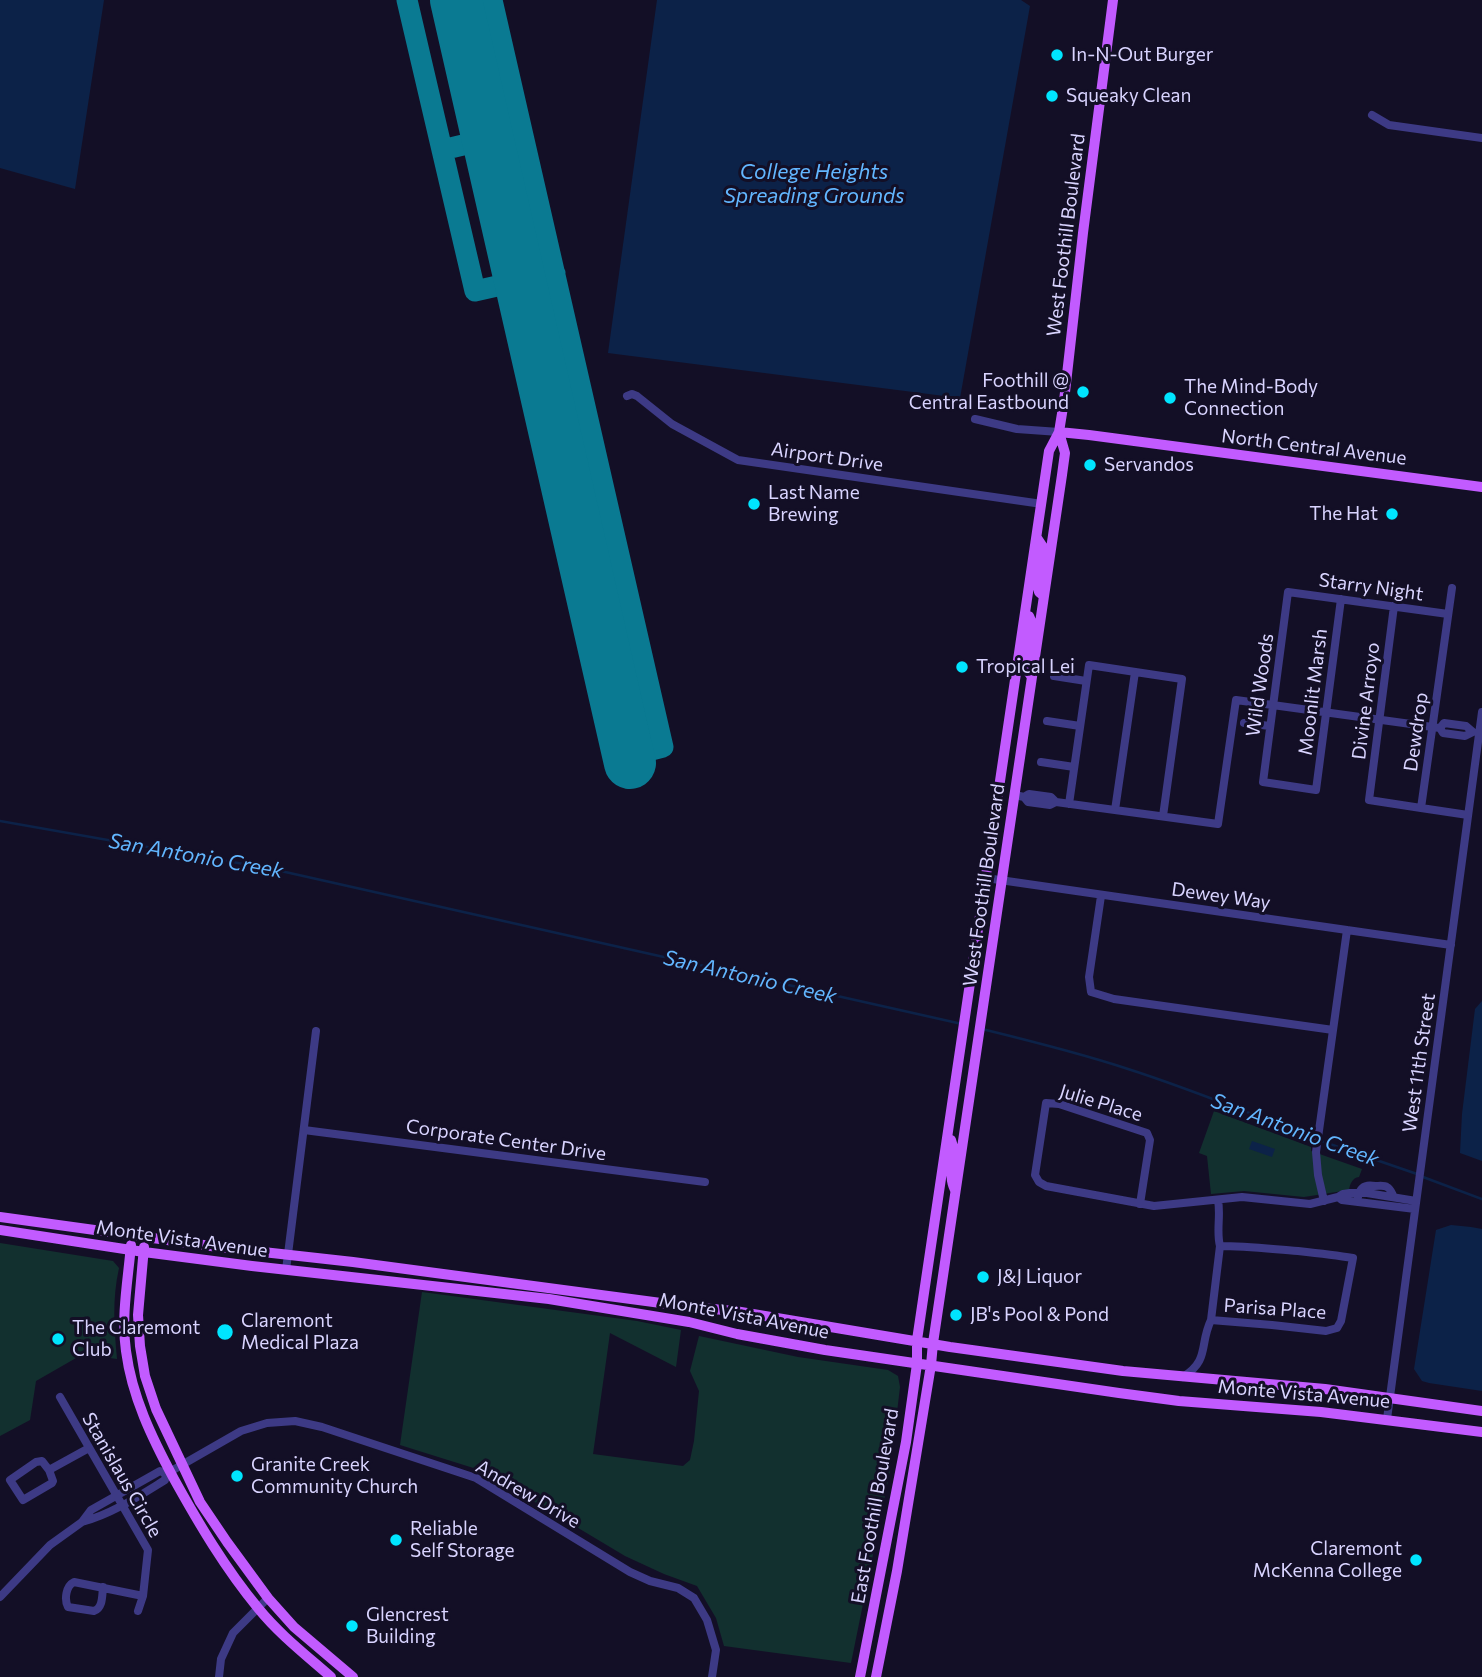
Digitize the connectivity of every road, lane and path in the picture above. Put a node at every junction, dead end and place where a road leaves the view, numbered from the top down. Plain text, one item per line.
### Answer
1 (1113, 0) edge
2 (1372, 115) dead end
3 (1482, 138) edge
4 (626, 396) dead end
5 (975, 419) dead end
6 (1059, 432) junction
7 (1482, 487) edge
8 (1042, 504) junction
9 (1037, 538) junction
10 (1452, 588) dead end
11 (1288, 592) joint
12 (1044, 596) junction
13 (1341, 599) junction
14 (1394, 606) junction
15 (1448, 614) junction
16 (1025, 615) junction
17 (1135, 672) junction
18 (1054, 676) dead end
19 (1032, 677) junction
20 (1086, 681) junction
21 (1273, 705) junction
22 (1482, 712) edge
23 (1326, 713) junction
24 (1380, 720) junction
25 (1047, 721) dead end
26 (1244, 723) dead end
27 (1455, 724) junction
28 (1080, 726) junction
29 (1270, 726) junction
30 (1436, 727) junction
31 (1476, 732) junction
32 (1453, 735) junction
33 (1041, 762) dead end
34 (1074, 766) junction
35 (1263, 782) joint
36 (1020, 796) junction
37 (1069, 804) junction
38 (1422, 808) junction
39 (1115, 810) junction
40 (1468, 813) junction
41 (1163, 816) junction
42 (986, 878) junction
43 (1003, 881) junction
44 (1101, 896) junction
45 (1347, 930) junction
46 (1451, 945) junction
47 (1333, 1030) junction
48 (316, 1031) dead end
49 (304, 1130) junction
50 (947, 1139) junction
51 (705, 1182) dead end
52 (956, 1192) junction
53 (1358, 1197) junction
54 (1218, 1200) junction
55 (1324, 1201) junction
56 (1140, 1204) junction
57 (1416, 1205) junction
58 (0, 1217) edge
59 (0, 1230) edge
60 (132, 1235) junction
61 (145, 1237) junction
62 (1220, 1246) junction
63 (131, 1250) junction
64 (144, 1252) junction
65 (287, 1255) junction
66 (286, 1270) junction
67 (1211, 1321) junction
68 (917, 1340) junction
69 (933, 1343) junction
70 (917, 1364) junction
71 (931, 1366) junction
72 (1183, 1377) junction
73 (60, 1397) dead end
74 (1391, 1399) junction
75 (1482, 1411) edge
76 (1387, 1419) junction
77 (1482, 1432) edge
78 (89, 1448) junction
79 (183, 1464) junction
80 (50, 1470) junction
81 (168, 1472) junction
82 (116, 1495) junction
83 (122, 1506) junction
84 (82, 1522) junction
85 (103, 1587) junction
86 (1, 1595) edge
87 (143, 1596) junction
88 (268, 1598) junction
89 (258, 1609) junction
90 (138, 1611) dead end
91 (219, 1677) edge
92 (331, 1677) edge
93 (353, 1677) edge
94 (712, 1677) edge
95 (860, 1677) edge
96 (876, 1677) edge

1 - 6 main road, West Foothill Boulevard
2 - 3 street
4 - 8 street, Airport Drive
5 - 6 street
6 - 7 main road, North Central Avenue
6 - 8 main road, West Foothill Boulevard
6 - 12 main road, West Foothill Boulevard
8 - 9 main road, West Foothill Boulevard
9 - 12 main road
9 - 16 main road, West Foothill Boulevard
10 - 15 street, Dewdrop
11 - 13 street, Starry Night
11 - 21 street, Wild Woods
12 - 19 main road, West Foothill Boulevard
13 - 14 street, Starry Night
13 - 23 street, Moonlit Marsh
14 - 15 street, Starry Night
14 - 24 street, Divine Arroyo
15 - 30 street, Dewdrop
16 - 19 main road
16 - 42 main road, West Foothill Boulevard
17 - 20 street
17 - 39 street
17 - 41 street
18 - 20 street
19 - 36 main road, West Foothill Boulevard
20 - 28 street
21 - 23 street
21 - 29 street, Wild Woods
21 - 41 street
22 - 31 street, West 11th Street
23 - 24 street
23 - 35 street, Moonlit Marsh
24 - 30 street
24 - 38 street, Divine Arroyo
25 - 28 street
26 - 29 street
27 - 30 street
27 - 31 street
27 - 32 street
28 - 34 street
29 - 35 street, Wild Woods
30 - 32 street
30 - 38 street, Dewdrop
31 - 32 street
31 - 40 street, West 11th Street
33 - 34 street
34 - 37 street
36 - 37 street
36 - 43 main road, West Foothill Boulevard
37 - 39 street
38 - 40 street
39 - 41 street
40 - 46 street, West 11th Street
42 - 43 street, Dewey Way
42 - 50 main road, West Foothill Boulevard
43 - 44 street, Dewey Way
43 - 52 main road, West Foothill Boulevard
44 - 45 street, Dewey Way
44 - 47 street
45 - 46 street, Dewey Way
45 - 47 street
46 - 57 street, West 11th Street
47 - 55 street
48 - 49 street
49 - 51 street, Corporate Center Drive
49 - 65 street
50 - 52 main road
50 - 68 main road, West Foothill Boulevard
52 - 69 main road, West Foothill Boulevard
53 - 55 street
53 - 57 street
53 - 57 street
54 - 55 street
54 - 56 street
54 - 62 street
56 - 56 street, Julie Place
57 - 74 street, West 11th Street
58 - 60 main road, Monte Vista Avenue
59 - 63 main road, Monte Vista Avenue
60 - 61 main road, Monte Vista Avenue
60 - 63 main road
61 - 64 main road
61 - 65 main road, Monte Vista Avenue
62 - 67 street
62 - 67 street, Parisa Place
63 - 64 main road, Monte Vista Avenue
63 - 81 main road
64 - 66 main road, Monte Vista Avenue
64 - 79 main road
65 - 66 street
65 - 68 main road, Monte Vista Avenue
66 - 70 main road, Monte Vista Avenue
67 - 72 street
68 - 69 main road, Monte Vista Avenue
68 - 70 main road, East Foothill Boulevard
69 - 71 main road, East Foothill Boulevard
69 - 72 main road, Monte Vista Avenue
70 - 71 main road, Monte Vista Avenue
70 - 95 main road, East Foothill Boulevard
71 - 76 main road, Monte Vista Avenue
71 - 96 main road, East Foothill Boulevard
72 - 74 main road, Monte Vista Avenue
73 - 78 street, Stanislaus Circle
74 - 75 main road, Monte Vista Avenue
74 - 76 street, West 11th Street
76 - 77 main road, Monte Vista Avenue
78 - 80 street
78 - 82 street, Stanislaus Circle
79 - 81 street, Andrew Drive
79 - 88 main road
79 - 94 street, Andrew Drive
80 - 80 street
81 - 82 street
81 - 83 street
81 - 89 main road
82 - 83 street, Stanislaus Circle
82 - 84 street
83 - 84 street
83 - 87 street, Stanislaus Circle
84 - 86 street
85 - 85 street
85 - 87 street
87 - 90 street, Stanislaus Circle
88 - 89 street
88 - 93 main road
89 - 91 street
89 - 92 main road

